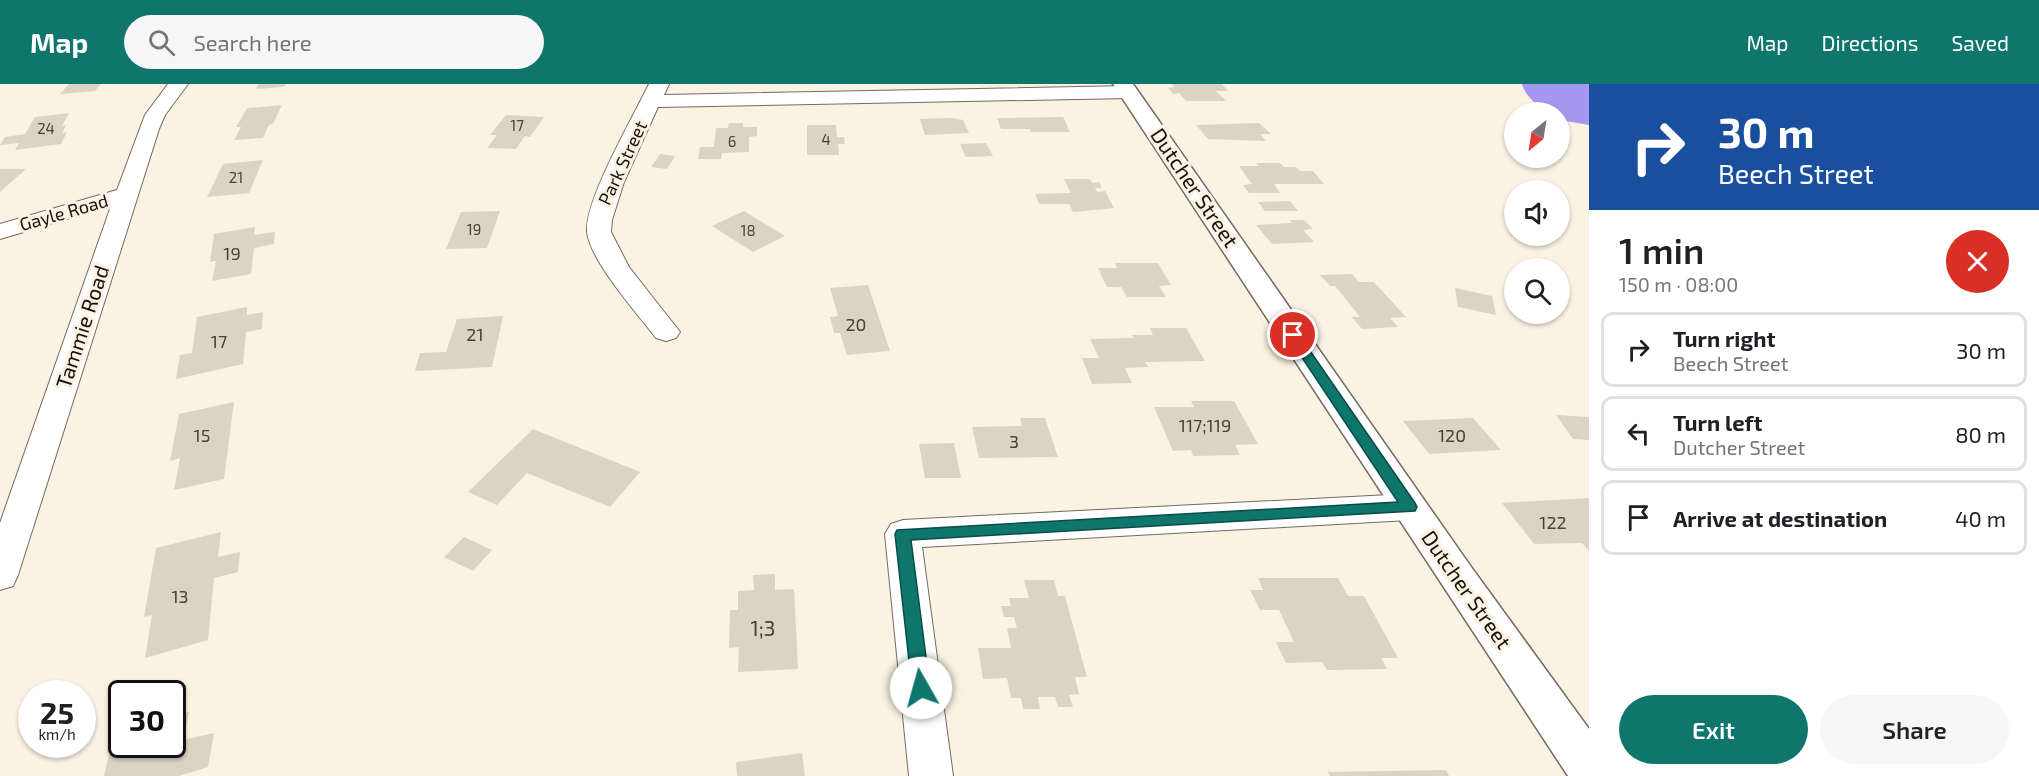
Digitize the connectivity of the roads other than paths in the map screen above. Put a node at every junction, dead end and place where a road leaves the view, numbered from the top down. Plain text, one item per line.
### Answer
1 (178, 84) edge
2 (1126, 88) edge
3 (656, 93) edge
4 (127, 194) junction
5 (0, 232) edge
6 (666, 332) dead end
7 (1409, 507) junction
8 (0, 575) edge
9 (1589, 767) edge
10 (931, 776) edge

1 - 4 street, Tammie Road
2 - 3 street
2 - 7 street, Dutcher Street
3 - 6 street, Park Street
4 - 5 street, Gayle Road
4 - 8 street, Tammie Road
7 - 9 street, Dutcher Street
7 - 10 street

